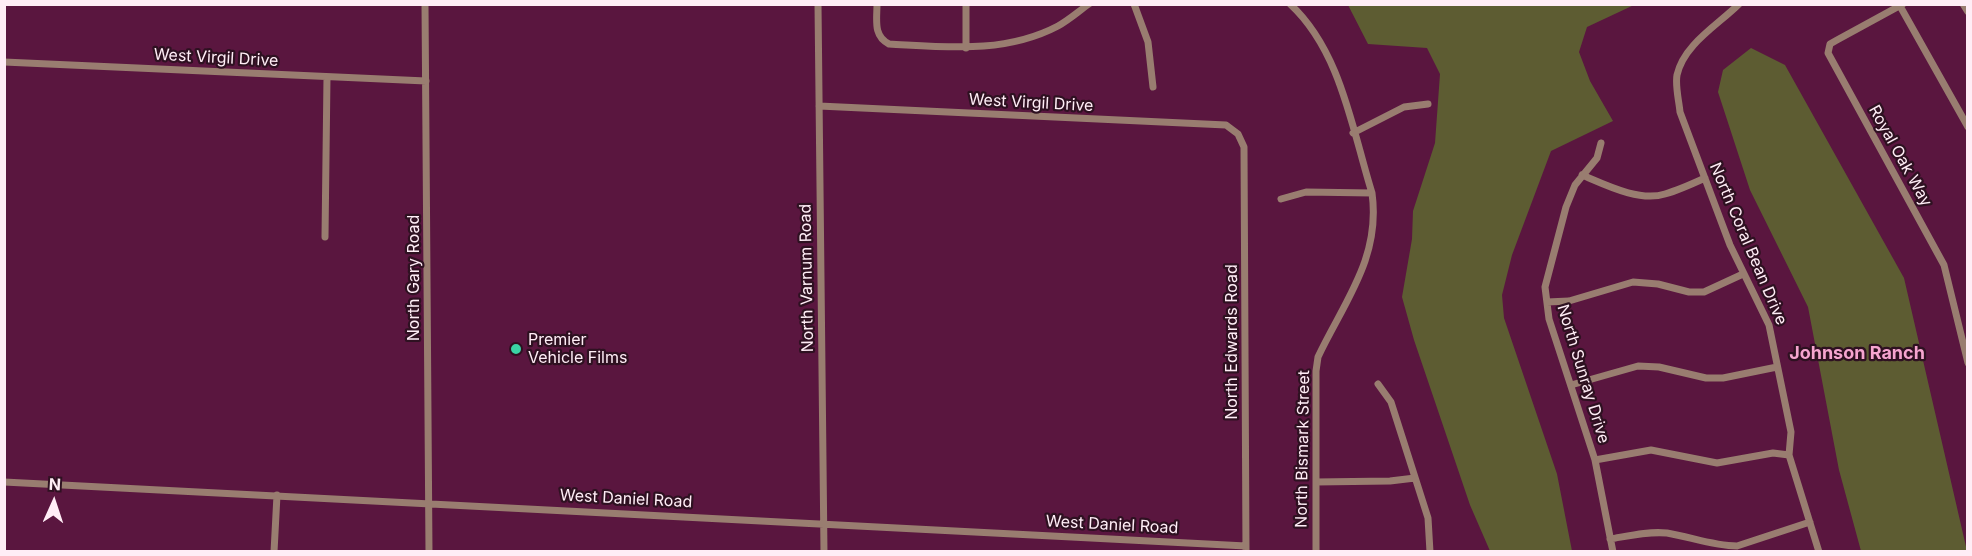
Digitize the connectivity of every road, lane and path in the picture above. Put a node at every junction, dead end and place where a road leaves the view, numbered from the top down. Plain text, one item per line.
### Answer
1 (425, 4) edge
2 (818, 4) edge
3 (877, 4) edge
4 (966, 4) edge
5 (1089, 4) edge
6 (1134, 4) edge
7 (1290, 4) edge
8 (1739, 4) edge
9 (1963, 4) edge
10 (1902, 5) edge
11 (1968, 12) edge
12 (966, 48) junction
13 (4, 62) edge
14 (327, 77) junction
15 (426, 81) junction
16 (1153, 87) dead end
17 (1428, 104) dead end
18 (819, 106) junction
19 (1968, 127) edge
20 (1353, 133) junction
21 (1238, 134) joint
22 (1600, 143) dead end
23 (1582, 175) junction
24 (1705, 178) junction
25 (1372, 193) junction
26 (1281, 199) dead end
27 (325, 237) dead end
28 (1743, 274) junction
29 (1547, 302) junction
30 (1968, 363) edge
31 (1778, 367) junction
32 (1378, 384) dead end
33 (1571, 385) junction
34 (1789, 455) junction
35 (1595, 460) junction
36 (1415, 478) junction
37 (4, 482) edge
38 (1316, 482) junction
39 (277, 495) junction
40 (429, 502) junction
41 (1810, 522) junction
42 (823, 523) junction
43 (1610, 539) junction
44 (1246, 549) edge
45 (274, 552) edge
46 (429, 552) edge
47 (824, 552) edge
48 (1316, 552) edge
49 (1430, 552) edge
50 (1613, 552) edge
51 (1819, 552) edge

1 - 15 street, North Gary Road
2 - 18 street, North Varnum Road
3 - 12 street
4 - 12 street
5 - 12 street
6 - 16 street
7 - 20 street, North Bismark Street
8 - 24 street, North Coral Bean Drive
9 - 11 street
10 - 19 street
10 - 30 street, Royal Oak Way
13 - 14 street, West Virgil Drive
14 - 15 street, West Virgil Drive
14 - 27 street
15 - 40 street, North Gary Road
17 - 20 street
18 - 21 street, West Virgil Drive
18 - 42 street, North Varnum Road
20 - 25 street, North Bismark Street
21 - 44 street, North Edwards Road
22 - 23 street, North Sunray Drive
23 - 24 street
23 - 29 street, North Sunray Drive
24 - 28 street, North Coral Bean Drive
25 - 26 street
25 - 38 street, North Bismark Street
28 - 29 street
28 - 31 street, North Coral Bean Drive
29 - 33 street, North Sunray Drive
31 - 33 street
31 - 34 street, North Coral Bean Drive
32 - 36 street
33 - 35 street, North Sunray Drive
34 - 35 street
34 - 41 street, North Coral Bean Drive
35 - 43 street, North Sunray Drive
36 - 38 street
36 - 49 street
37 - 39 street, West Daniel Road
38 - 48 street, North Bismark Street
39 - 40 street, West Daniel Road
39 - 45 street
40 - 42 street, West Daniel Road
40 - 46 street, North Gary Road
41 - 43 street
41 - 51 street, North Coral Bean Drive
42 - 44 street, West Daniel Road
42 - 47 street, North Varnum Road
43 - 50 street, North Sunray Drive

